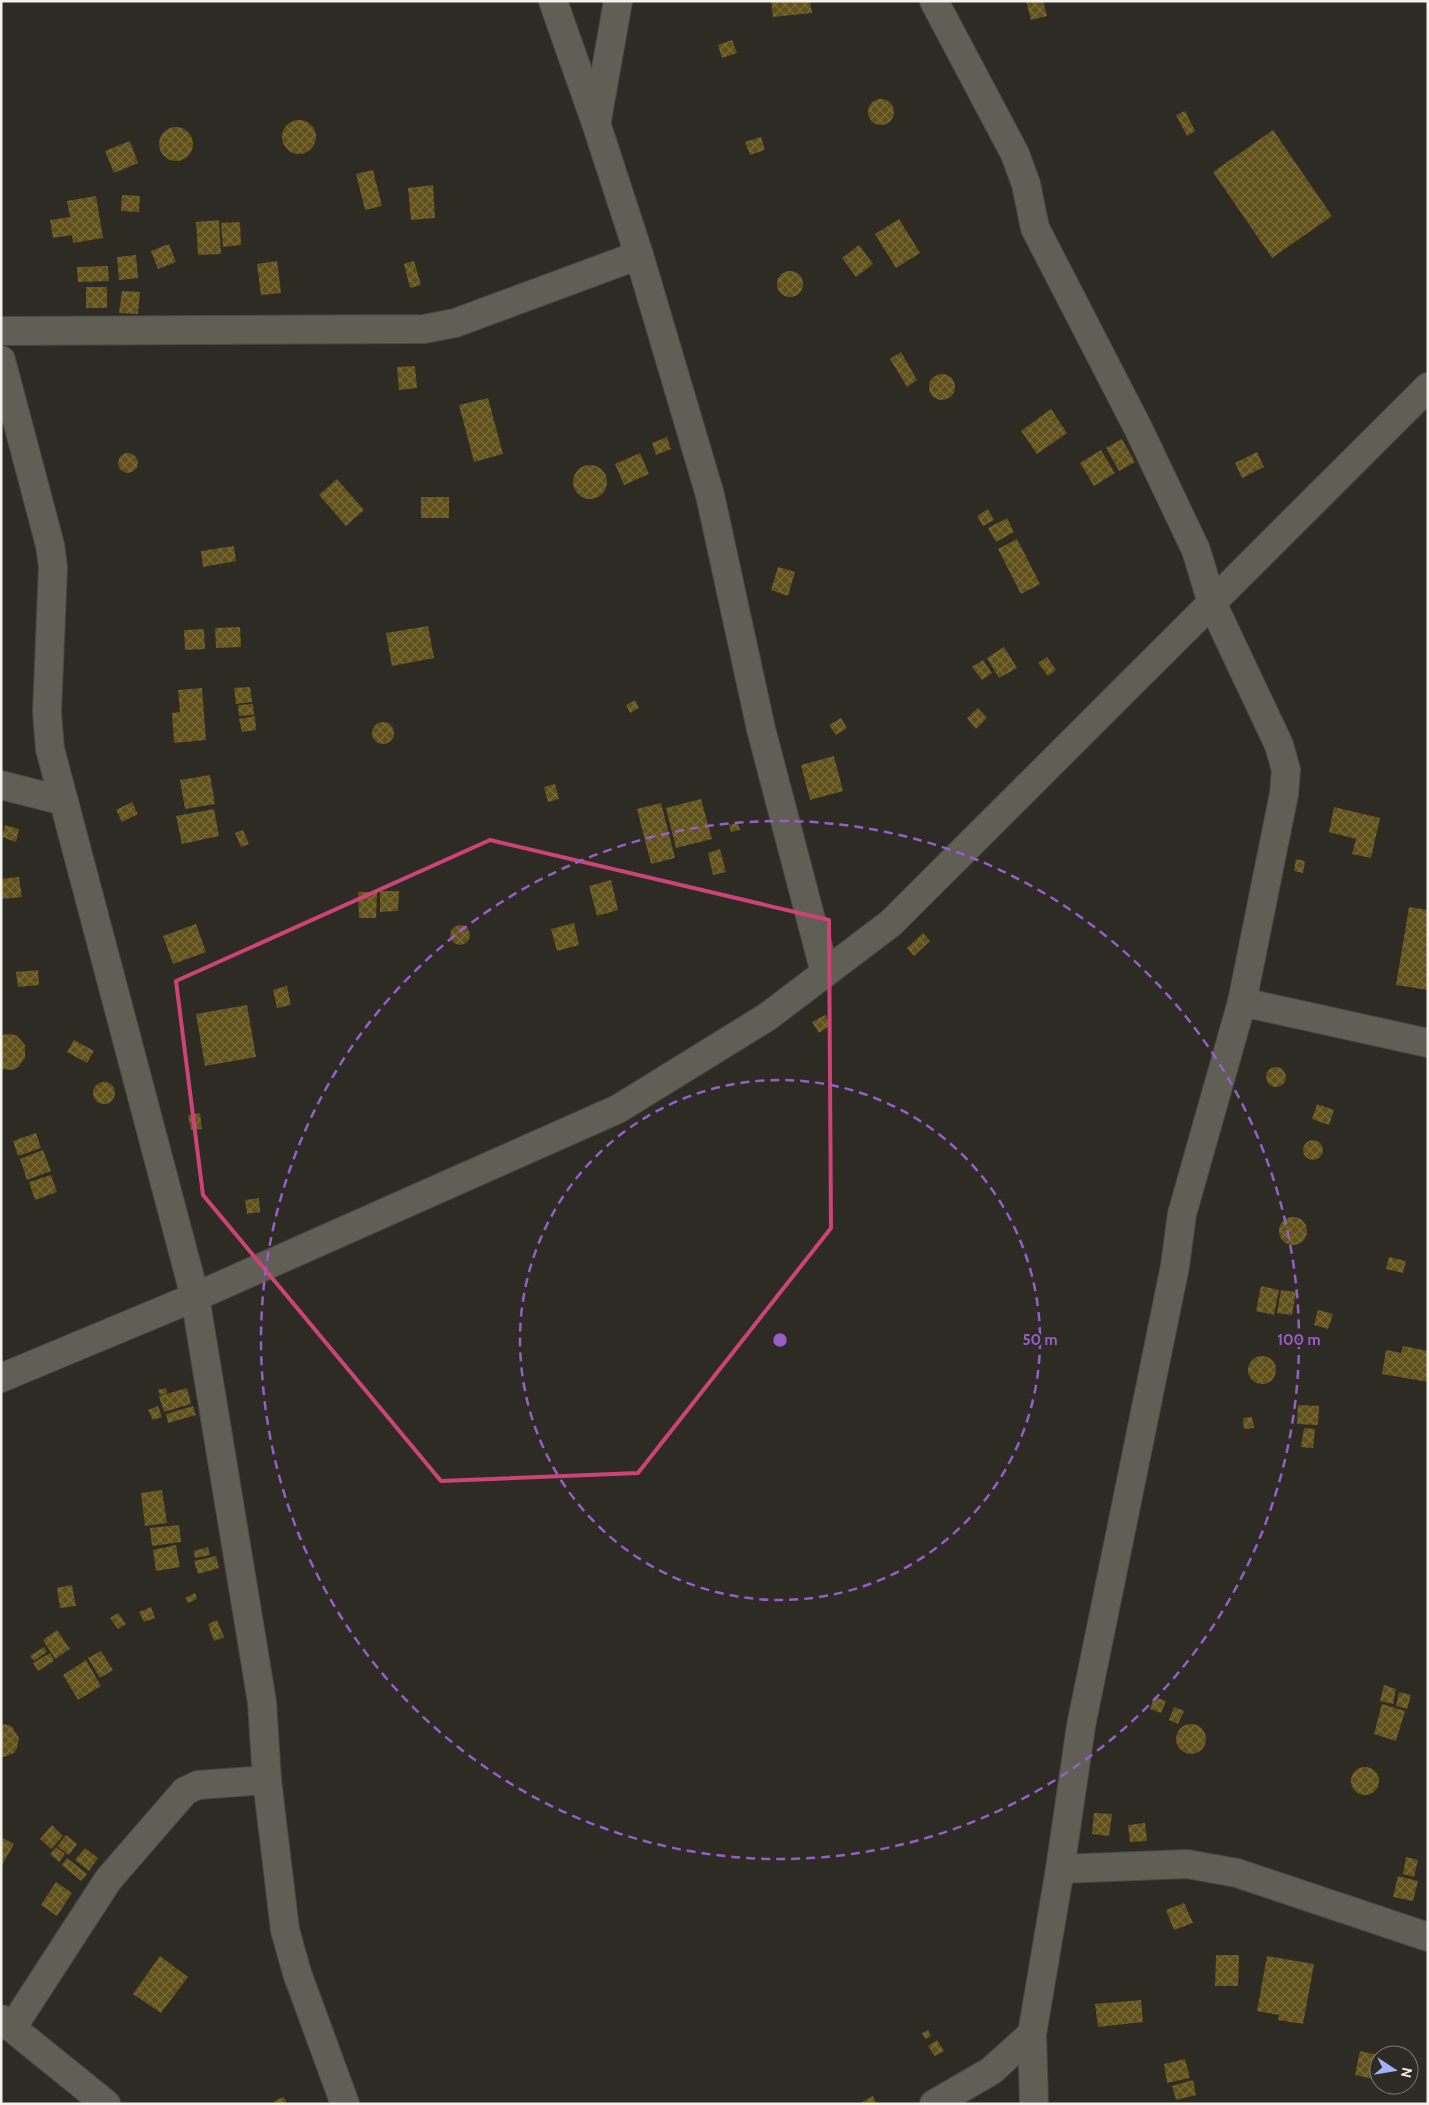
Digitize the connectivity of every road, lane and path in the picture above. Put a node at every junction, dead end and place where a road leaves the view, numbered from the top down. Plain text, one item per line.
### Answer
1 (553, 1) edge
2 (618, 1) edge
3 (934, 1) edge
4 (596, 123) junction
5 (639, 256) junction
6 (1, 331) edge
7 (1, 360) edge
8 (1428, 387) edge
9 (1212, 603) junction
10 (1, 785) edge
11 (64, 801) junction
12 (825, 973) junction
13 (1242, 1002) junction
14 (1428, 1043) edge
15 (195, 1297) junction
16 (1, 1378) edge
17 (267, 1780) junction
18 (1060, 1869) junction
19 (1428, 1937) edge
20 (7, 2024) edge
21 (1032, 2034) junction
22 (106, 2104) edge
23 (345, 2104) edge
24 (934, 2104) edge
25 (1034, 2104) edge

1 - 4 street
2 - 4 street
3 - 9 street
4 - 5 street
5 - 6 street
5 - 12 street
7 - 11 street
8 - 9 street
9 - 12 street
9 - 13 street
10 - 11 street
11 - 15 street
12 - 15 street
13 - 14 street
13 - 18 street
15 - 16 street
15 - 17 street
17 - 20 street
17 - 23 street
18 - 19 street
18 - 21 street
20 - 22 street
21 - 24 street
21 - 25 street

